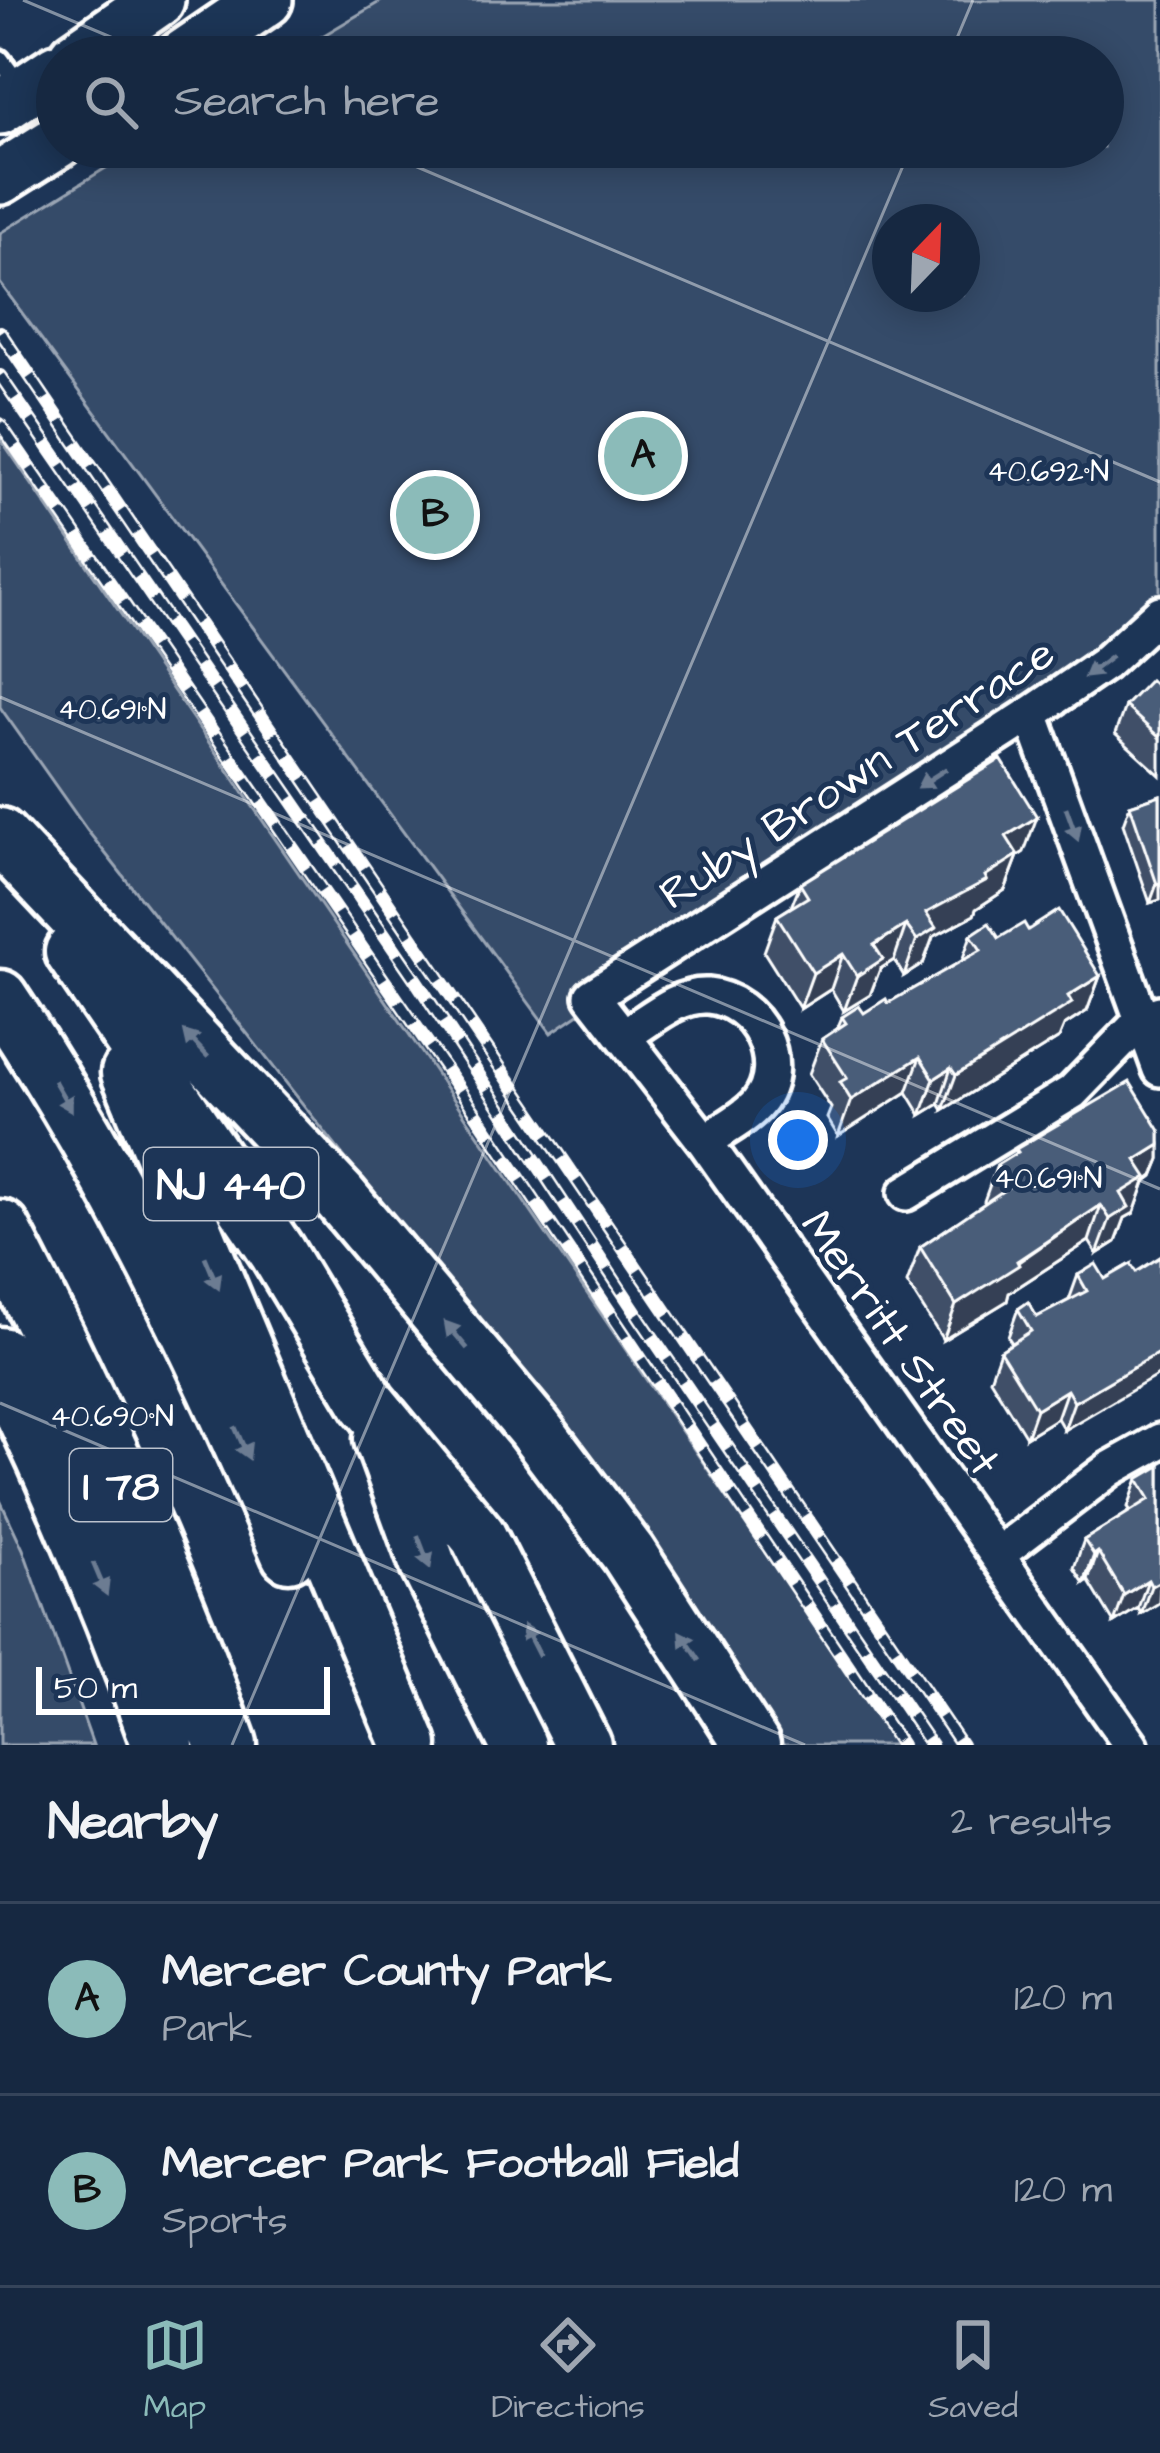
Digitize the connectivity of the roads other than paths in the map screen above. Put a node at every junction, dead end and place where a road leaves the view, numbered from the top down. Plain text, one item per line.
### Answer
1 (158, 0) edge
2 (266, 0) edge
3 (106, 36) edge
4 (213, 36) edge
5 (36, 155) edge
6 (0, 178) edge
7 (1160, 613) edge
8 (1030, 714) junction
9 (0, 836) edge
10 (0, 848) edge
11 (86, 971) junction
12 (592, 996) joint
13 (0, 998) edge
14 (1152, 1016) edge
15 (625, 1036) junction
16 (1160, 1069) edge
17 (705, 1142) junction
18 (907, 1193) dead end
19 (0, 1231) edge
20 (27, 1347) edge
21 (368, 1403) junction
22 (1160, 1441) edge
23 (998, 1556) junction
24 (163, 1745) edge
25 (226, 1745) edge
26 (267, 1745) edge
27 (371, 1745) edge
28 (410, 1745) edge
29 (518, 1745) edge
30 (583, 1745) edge
31 (752, 1745) edge
32 (1131, 1745) edge

1 - 3 main road
2 - 4 main road
5 - 6 main road
7 -> 8 street, Ruby Brown Terrace
8 -> 12 street, Ruby Brown Terrace
8 -> 14 street
31 -> 9 highway
10 - 11 highway, NJ 440
11 - 21 highway, NJ 440
11 -> 28 highway
12 - 15 street, Merritt Street
13 -> 27 highway
14 - 16 street
14 - 18 street
15 - 17 street, Merritt Street
15 - 17 street
17 - 23 street, Merritt Street
19 - 20 highway, I 78
20 -> 24 highway, I 78
20 - 25 highway, I 78
20 - 26 highway
21 -> 29 highway, NJ 440
30 -> 21 highway, NJ 440
22 - 23 street
23 - 32 street, Merritt Street

